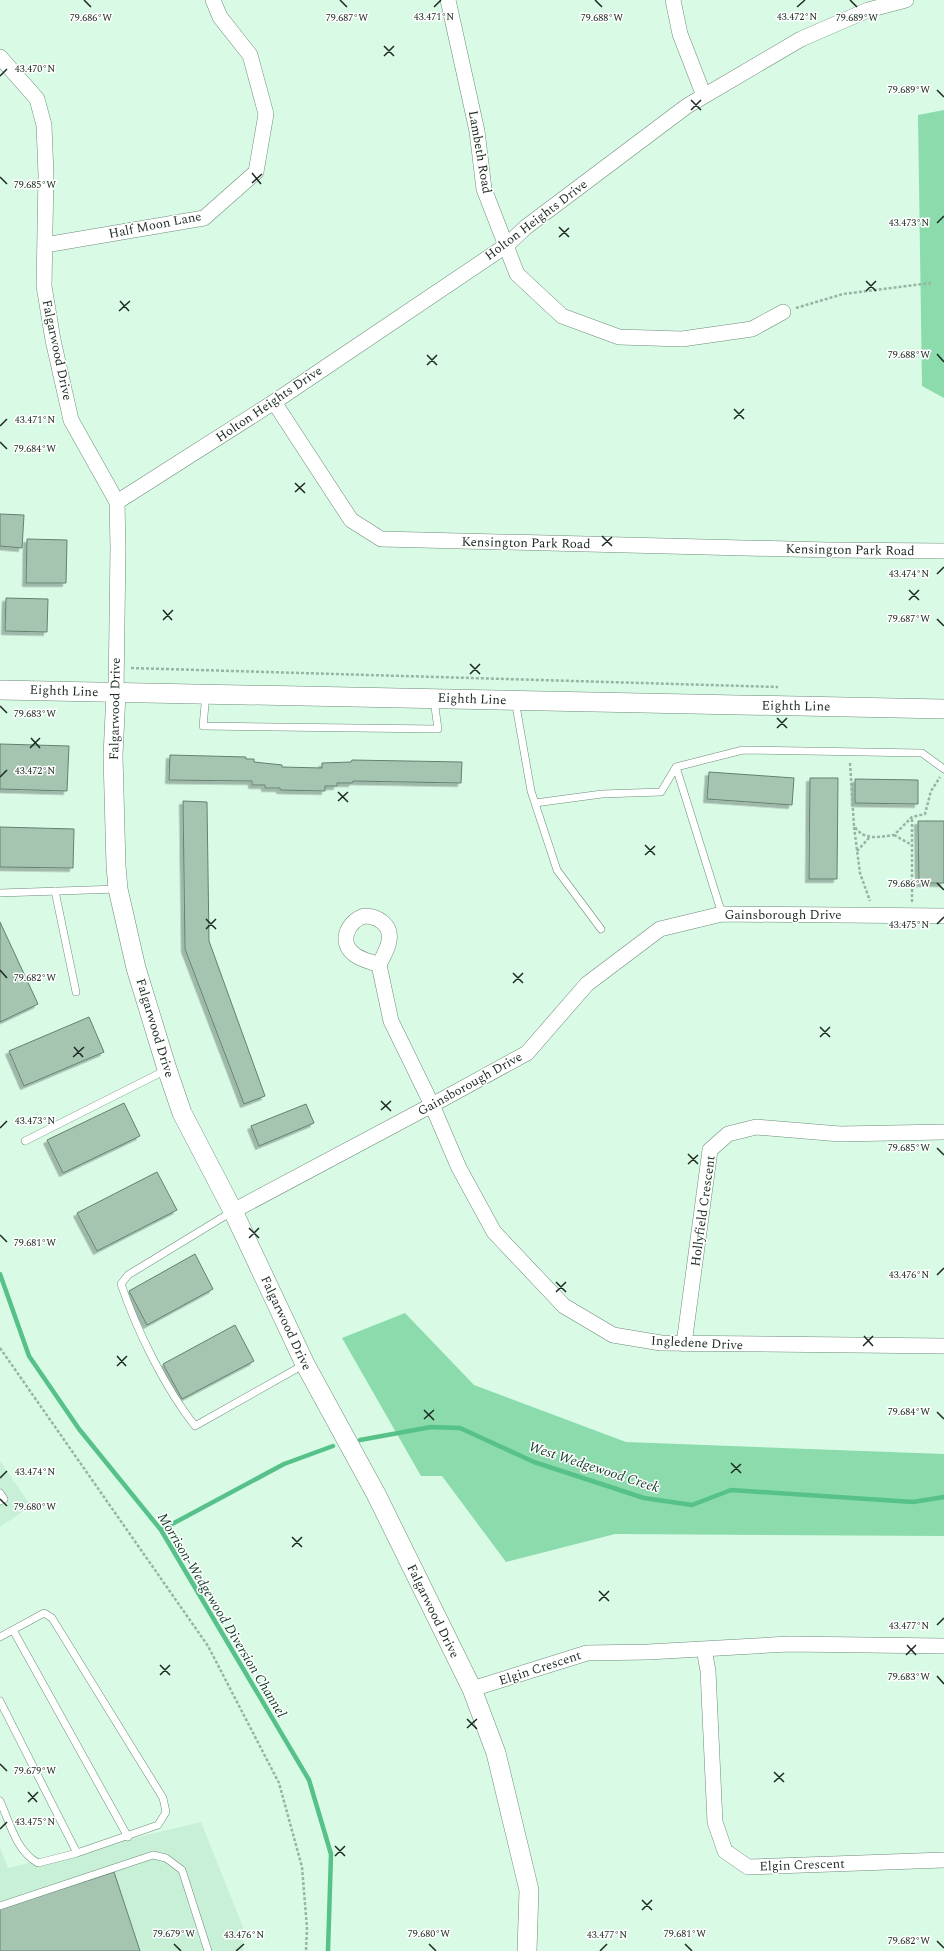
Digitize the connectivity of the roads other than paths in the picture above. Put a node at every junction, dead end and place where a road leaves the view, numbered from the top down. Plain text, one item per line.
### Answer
1 (214, 0) edge
2 (448, 0) edge
3 (674, 0) edge
4 (906, 0) edge
5 (0, 57) edge
6 (704, 96) junction
7 (45, 245) junction
8 (507, 246) junction
9 (783, 312) road end
10 (274, 402) junction
11 (117, 502) junction
12 (944, 551) edge
13 (0, 690) edge
14 (116, 693) junction
15 (206, 694) junction
16 (434, 697) junction
17 (515, 700) junction
18 (944, 709) edge
19 (676, 767) junction
20 (942, 772) edge
21 (535, 803) junction
22 (118, 889) junction
23 (55, 892) junction
24 (0, 893) edge
25 (722, 914) junction
26 (944, 916) edge
27 (601, 929) dead end
28 (379, 965) dead end
29 (76, 992) dead end
30 (168, 1069) junction
31 (432, 1105) junction
32 (944, 1132) edge
33 (25, 1141) dead end
34 (233, 1211) junction
35 (684, 1344) junction
36 (944, 1346) edge
37 (305, 1364) junction
38 (0, 1493) edge
39 (0, 1501) edge
40 (12, 1630) junction
41 (0, 1637) edge
42 (944, 1646) edge
43 (704, 1648) junction
44 (472, 1689) junction
45 (0, 1701) edge
46 (0, 1801) edge
47 (128, 1837) junction
48 (77, 1853) junction
49 (944, 1860) edge
50 (0, 1906) edge
51 (208, 1951) edge
52 (527, 1951) edge

1 - 7 street, Half Moon Lane
2 - 8 street, Lambeth Road
3 - 6 street
4 - 6 street, Holton Heights Drive
5 - 7 street, Falgarwood Drive
6 - 8 street, Holton Heights Drive
7 - 11 street, Falgarwood Drive
8 - 9 street, Lambeth Road
8 - 10 street, Holton Heights Drive
10 - 11 street, Holton Heights Drive
10 - 12 street, Kensington Park Road
11 - 14 street, Falgarwood Drive
13 - 14 street, Eighth Line
14 - 15 street, Eighth Line
14 - 22 street, Falgarwood Drive
15 - 16 street, Eighth Line
15 - 16 lane
16 - 17 street, Eighth Line
17 - 18 street, Eighth Line
17 - 21 lane
19 - 20 lane
19 - 21 lane
19 - 25 lane
21 - 27 lane
22 - 23 lane
22 - 30 street, Falgarwood Drive
23 - 24 lane
23 - 29 lane
25 - 26 street, Gainsborough Drive
25 - 31 street, Gainsborough Drive
28 - 31 street, Ingledene Drive
30 - 33 lane
30 - 34 street, Falgarwood Drive
31 - 34 street, Gainsborough Drive
31 - 35 street, Ingledene Drive
32 - 35 street, Hollyfield Crescent
34 - 37 street, Falgarwood Drive
34 - 37 lane
35 - 36 street, Ingledene Drive
37 - 44 street, Falgarwood Drive
38 - 39 lane
40 - 41 lane
40 - 47 lane
40 - 47 lane
42 - 43 street, Elgin Crescent
43 - 44 street, Elgin Crescent
43 - 49 street, Elgin Crescent
44 - 52 street, Falgarwood Drive
45 - 48 lane
46 - 48 lane
47 - 48 lane
50 - 51 lane

